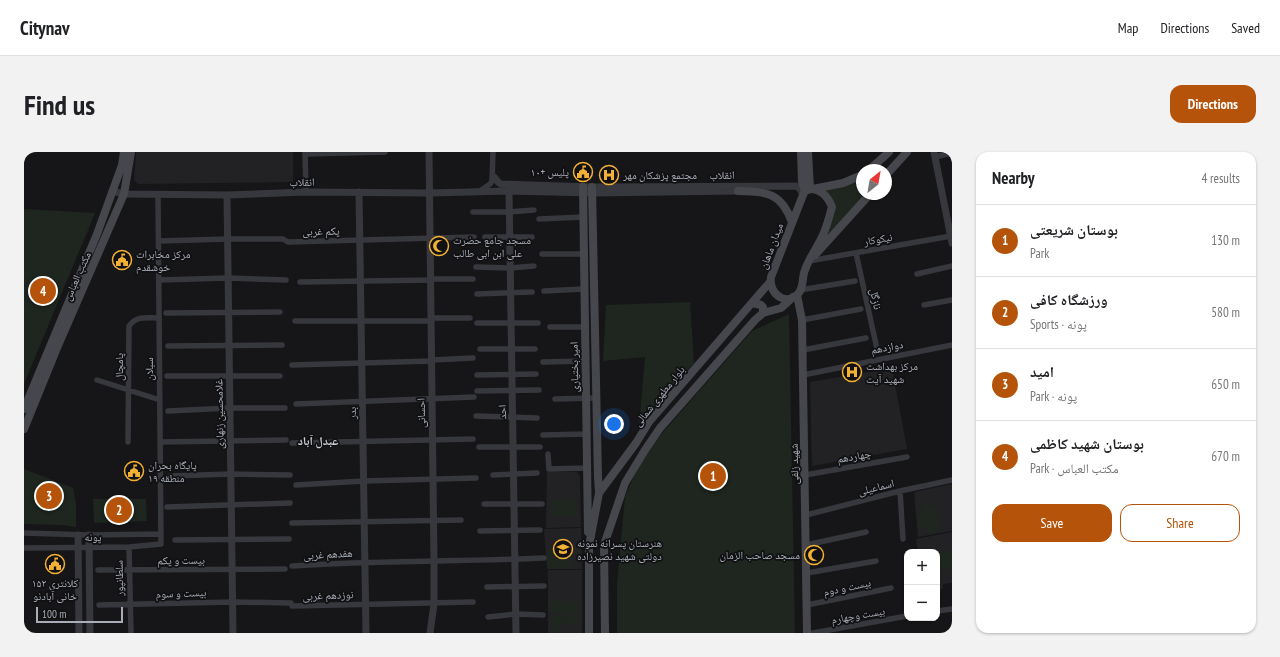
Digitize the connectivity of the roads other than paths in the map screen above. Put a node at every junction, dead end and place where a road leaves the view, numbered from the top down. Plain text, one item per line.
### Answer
1 (124, 152) edge
2 (131, 152) edge
3 (385, 152) edge
4 (430, 152) edge
5 (493, 152) edge
6 (801, 152) edge
7 (808, 152) edge
8 (889, 152) edge
9 (907, 152) edge
10 (305, 153) edge
11 (952, 153) edge
12 (934, 154) edge
13 (876, 164) edge
14 (892, 169) edge
15 (494, 177) junction
16 (856, 178) edge
17 (587, 190) junction
18 (112, 191) junction
19 (509, 191) junction
20 (738, 191) joint
21 (807, 191) junction
22 (306, 192) junction
23 (359, 192) junction
24 (479, 192) junction
25 (430, 193) junction
26 (124, 194) junction
27 (158, 194) junction
28 (228, 195) junction
29 (865, 200) edge
30 (534, 210) dead end
31 (473, 212) dead end
32 (509, 212) junction
33 (583, 217) junction
34 (539, 219) dead end
35 (792, 222) junction
36 (532, 236) dead end
37 (474, 237) dead end
38 (485, 237) dead end
39 (509, 237) junction
40 (228, 239) junction
41 (430, 239) junction
42 (951, 239) edge
43 (360, 240) junction
44 (159, 242) junction
45 (856, 253) junction
46 (542, 254) dead end
47 (584, 254) junction
48 (809, 261) junction
49 (534, 266) dead end
50 (952, 266) edge
51 (476, 267) dead end
52 (510, 268) junction
53 (917, 274) dead end
54 (229, 278) junction
55 (473, 279) dead end
56 (159, 280) junction
57 (286, 280) dead end
58 (431, 280) junction
59 (361, 281) junction
60 (855, 281) dead end
61 (300, 282) dead end
62 (770, 282) junction
63 (544, 291) dead end
64 (532, 292) dead end
65 (584, 292) junction
66 (511, 293) junction
67 (477, 294) dead end
68 (797, 294) junction
69 (593, 295) junction
70 (952, 300) edge
71 (753, 303) junction
72 (924, 305) dead end
73 (861, 310) dead end
74 (280, 312) dead end
75 (166, 313) dead end
76 (229, 313) junction
77 (763, 313) junction
78 (159, 318) junction
79 (470, 318) dead end
80 (431, 320) junction
81 (802, 320) junction
82 (295, 321) dead end
83 (361, 321) junction
84 (477, 323) dead end
85 (538, 323) dead end
86 (511, 324) junction
87 (550, 327) dead end
88 (585, 327) junction
89 (866, 338) dead end
90 (282, 345) dead end
91 (952, 345) edge
92 (168, 346) dead end
93 (230, 346) junction
94 (54, 347) junction
95 (512, 348) junction
96 (480, 349) dead end
97 (535, 349) dead end
98 (877, 349) dead end
99 (803, 350) junction
100 (473, 358) dead end
101 (432, 361) junction
102 (585, 361) junction
103 (543, 362) dead end
104 (362, 363) junction
105 (292, 365) dead end
106 (512, 373) junction
107 (536, 374) dead end
108 (230, 375) junction
109 (477, 375) dead end
110 (803, 375) junction
111 (167, 376) dead end
112 (280, 376) dead end
113 (97, 380) dead end
114 (129, 390) junction
115 (512, 390) junction
116 (539, 390) dead end
117 (477, 391) dead end
118 (474, 397) dead end
119 (596, 398) junction
120 (432, 399) junction
121 (555, 399) dead end
122 (586, 399) junction
123 (160, 400) junction
124 (363, 401) junction
125 (296, 404) dead end
126 (230, 408) junction
127 (285, 408) dead end
128 (24, 409) edge
129 (168, 411) dead end
130 (476, 416) dead end
131 (513, 417) junction
132 (537, 418) dead end
133 (24, 429) edge
134 (586, 434) junction
135 (544, 435) dead end
136 (433, 439) junction
137 (473, 439) dead end
138 (286, 440) dead end
139 (231, 441) junction
140 (128, 442) dead end
141 (160, 442) junction
142 (363, 442) junction
143 (292, 443) dead end
144 (513, 446) junction
145 (479, 447) dead end
146 (540, 447) dead end
147 (548, 454) dead end
148 (907, 457) dead end
149 (587, 468) junction
150 (514, 473) junction
151 (537, 473) dead end
152 (231, 474) junction
153 (493, 474) dead end
154 (290, 475) dead end
155 (805, 475) junction
156 (170, 476) dead end
157 (476, 478) dead end
158 (433, 480) junction
159 (952, 480) edge
160 (364, 481) junction
161 (296, 485) dead end
162 (900, 491) junction
163 (599, 493) junction
164 (290, 503) dead end
165 (484, 504) dead end
166 (514, 504) junction
167 (542, 504) dead end
168 (232, 506) junction
169 (167, 507) dead end
170 (806, 515) junction
171 (434, 520) junction
172 (461, 520) dead end
173 (365, 522) junction
174 (292, 523) dead end
175 (515, 530) junction
176 (540, 530) dead end
177 (480, 531) dead end
178 (866, 532) dead end
179 (24, 534) edge
180 (161, 534) junction
181 (78, 535) junction
182 (89, 535) junction
183 (232, 539) junction
184 (289, 539) dead end
185 (903, 539) dead end
186 (175, 540) dead end
187 (161, 544) joint
188 (806, 545) junction
189 (89, 546) junction
190 (588, 546) junction
191 (78, 547) junction
192 (129, 547) junction
193 (24, 548) edge
194 (544, 558) dead end
195 (515, 559) junction
196 (434, 561) junction
197 (876, 561) dead end
198 (365, 562) junction
199 (292, 566) dead end
200 (233, 569) junction
201 (285, 569) dead end
202 (98, 570) dead end
203 (129, 571) junction
204 (806, 574) junction
205 (516, 586) junction
206 (544, 586) dead end
207 (487, 587) dead end
208 (891, 588) dead end
209 (233, 602) junction
210 (473, 602) dead end
211 (291, 604) joint
212 (366, 604) junction
213 (434, 604) junction
214 (99, 605) dead end
215 (130, 605) junction
216 (807, 605) junction
217 (952, 608) edge
218 (940, 610) edge
219 (516, 614) junction
220 (543, 615) dead end
221 (488, 616) dead end
222 (904, 617) edge
223 (79, 633) edge
224 (90, 633) edge
225 (131, 633) edge
226 (234, 633) edge
227 (366, 633) edge
228 (430, 633) edge
229 (516, 633) edge
230 (590, 633) edge
231 (605, 633) edge
232 (808, 633) edge
233 (813, 633) edge

1 - 18 main road, مکتب العباس
2 - 26 main road, مکتب العباس
3 - 10 street
4 - 25 street, احسانی
5 - 15 street
6 - 21 main road
7 - 21 main road
8 - 13 main road
9 - 14 main road
10 - 22 street
11 - 12 street
12 - 42 street
15 - 17 street, انقلاب
15 - 24 street
16 - 21 main road
17 - 19 street, انقلاب
17 - 20 street, انقلاب
17 - 21 street, انقلاب
17 - 33 main road, امیر بختیاری
17 - 69 main road, امیر بختیاری
18 - 26 street, انقلاب
18 - 94 main road, مکتب العباس
19 - 24 street, انقلاب
19 - 32 street, احد
20 - 35 main road
21 - 35 main road, میدان ماهان
21 - 48 main road
22 - 23 street, انقلاب
22 - 28 street, انقلاب
23 - 25 street, انقلاب
23 - 43 street, بدر
24 - 25 street, انقلاب
25 - 41 street, احسانی
26 - 27 street, انقلاب
26 - 94 main road, مکتب العباس
27 - 28 street, انقلاب
27 - 44 street, سبلان
28 - 40 street, غلامحسین زنهاری
29 - 48 main road
30 - 32 street
31 - 32 street
32 - 39 street, احد
33 - 34 street
33 - 47 main road, امیر بختیاری
35 - 62 main road, میدان ماهان
36 - 39 street
37 - 41 street, یکم غربی
38 - 39 street
39 - 52 street, احد
40 - 43 street, یکم غربی
40 - 44 street, یکم غربی
40 - 54 street, غلامحسین زنهاری
41 - 43 street, یکم غربی
41 - 58 street, احسانی
42 - 45 street, نیکوکار
43 - 59 street, بدر
44 - 56 street, سبلان
45 - 48 street, نیکوکار
45 - 98 street, نازگل
46 - 47 street
47 - 65 main road, امیر بختیاری
48 - 68 main road
49 - 52 street
50 - 53 street
51 - 52 street
52 - 66 street, احد
54 - 56 street
54 - 57 street
54 - 76 street, غلامحسین زنهاری
55 - 58 street
56 - 78 street, سبلان
58 - 59 street
58 - 80 street, احسانی
59 - 61 street
59 - 83 street, بدر
60 - 68 street
62 - 68 main road, میدان ماهان
62 - 71 main road, بلوار مطهری شمالی
63 - 65 street
64 - 66 street
65 - 69 main road
65 - 88 main road, امیر بختیاری
66 - 67 street
66 - 86 street, احد
68 - 77 main road, بلوار مطهری شمالی
68 - 81 main road, شهید زلفی
69 - 119 main road, امیر بختیاری
70 - 72 street
71 - 77 main road
71 - 163 main road, بلوار مطهری شمالی
73 - 81 street
74 - 76 street
75 - 76 street
76 - 93 street, غلامحسین زنهاری
77 - 231 main road, بلوار مطهری شمالی
78 - 114 street, پامچال
78 - 123 street, سبلان
79 - 80 street
80 - 83 street
80 - 101 street, احسانی
81 - 99 main road, شهید زلفی
82 - 83 street
83 - 104 street, بدر
84 - 86 street
85 - 86 street
86 - 95 street, احد
87 - 88 street
88 - 102 main road, امیر بختیاری
89 - 99 street
90 - 93 street
91 - 110 street, دوازدهم
92 - 93 street
93 - 108 street, غلامحسین زنهاری
94 - 128 main road, مکتب العباس
94 - 133 main road, مکتب العباس
95 - 96 street
95 - 97 street
95 - 106 street, احد
99 - 110 main road, شهید زلفی
100 - 101 street
101 - 104 street
101 - 120 street, احسانی
102 - 103 street
102 - 122 main road, امیر بختیاری
104 - 105 street
104 - 124 street, بدر
106 - 107 street
106 - 109 street
106 - 115 street, احد
108 - 111 street
108 - 112 street
108 - 126 street, غلامحسین زنهاری
110 - 155 main road, شهید زلفی
113 - 114 street
114 - 123 street
114 - 140 street, پامچال
115 - 116 street
115 - 117 street
115 - 131 street, احد
118 - 120 street
119 - 122 street
119 - 163 main road, امیر بختیاری
120 - 124 street
120 - 136 street, احسانی
121 - 122 street
122 - 134 main road, امیر بختیاری
123 - 141 street, سبلان
124 - 125 street
124 - 142 street, بدر
126 - 127 street
126 - 129 street
126 - 139 street, غلامحسین زنهاری
130 - 131 street
131 - 132 street
131 - 144 street, احد
134 - 135 street
134 - 149 main road, امیر بختیاری
136 - 137 street
136 - 142 street
136 - 158 street, احسانی
138 - 139 street
139 - 141 street
139 - 152 street, غلامحسین زنهاری
141 - 180 street, سبلان
142 - 143 street
142 - 160 street, بدر
144 - 145 street
144 - 146 street
144 - 150 street, احد
147 - 149 street
148 - 155 street, چهاردهم
149 - 190 main road, امیر بختیاری
150 - 151 street
150 - 153 street
150 - 166 street, احد
152 - 154 street
152 - 156 street
152 - 168 street, غلامحسین زنهاری
155 - 170 main road, شهید زلفی
157 - 158 street
158 - 160 street
158 - 171 street, احسانی
159 - 162 street, اسماعیلی
160 - 161 street
160 - 173 street, بدر
162 - 170 street, اسماعیلی
162 - 185 street
163 - 190 main road, بلوار مطهری شمالی
164 - 168 street
165 - 166 street
166 - 167 street
166 - 175 street, احد
168 - 169 street
168 - 183 street, غلامحسین زنهاری
170 - 188 main road, شهید زلفی
171 - 172 street
171 - 173 street
171 - 196 street, احسانی
173 - 174 street
173 - 198 street, بدر
175 - 176 street
175 - 177 street
175 - 195 street, احد
178 - 188 street
179 - 181 street, پونه
180 - 182 street, پونه
180 - 187 street, سبلان
181 - 182 street, پونه
181 - 191 street
182 - 189 street
183 - 184 street
183 - 186 street
183 - 200 street, غلامحسین زنهاری
187 - 192 street, پونه
188 - 204 main road, شهید زلفی
189 - 191 street, پونه
189 - 192 street, پونه
189 - 224 street
190 - 230 main road, بلوار مطهری شمالی
191 - 193 street, پونه
191 - 223 street
192 - 203 street, سلطانپور
194 - 195 street, هفدهم غربی
195 - 196 street, هفدهم غربی
195 - 205 street, احد
196 - 198 street, هفدهم غربی
196 - 213 street, احسانی
197 - 204 street
198 - 199 street, هفدهم غربی
198 - 212 street, بدر
200 - 201 street
200 - 203 street, بیست و یکم
200 - 209 street, غلامحسین زنهاری
202 - 203 street, بیست و یکم
203 - 215 street, سلطانپور
204 - 216 main road, شهید زلفی
205 - 206 street
205 - 207 street
205 - 219 street, احد
208 - 216 street, بیست و دوم
209 - 211 street, بیست و سوم
209 - 215 street, بیست و سوم
209 - 226 street, غلامحسین زنهاری
210 - 213 street, نوزدهم غربی
211 - 212 street, نوزدهم غربی
212 - 213 street, نوزدهم غربی
212 - 227 street, بدر
213 - 228 street, احسانی
214 - 215 street, بیست و سوم
215 - 225 street, سلطانپور
216 - 232 main road, شهید زلفی
217 - 218 street
219 - 220 street
219 - 221 street
219 - 229 street, احد
222 - 233 street, بیست وچهارم

